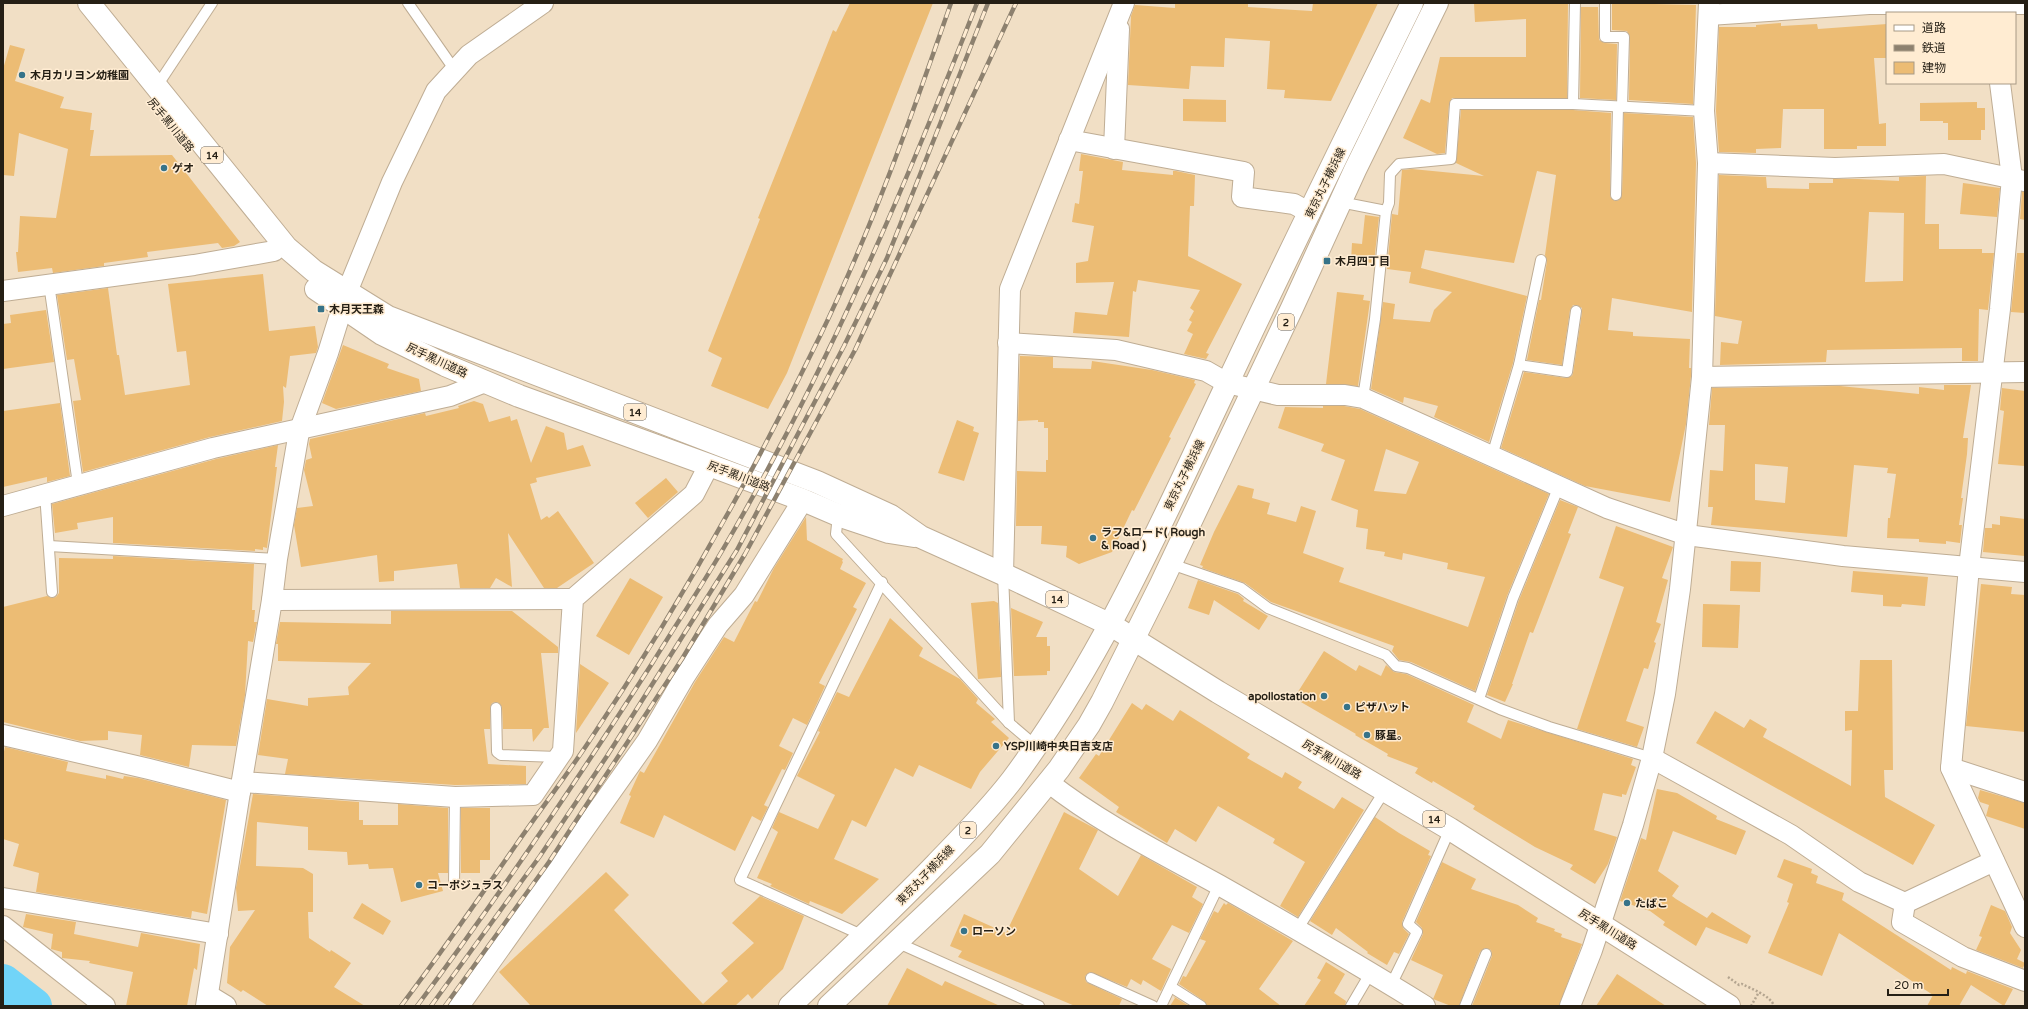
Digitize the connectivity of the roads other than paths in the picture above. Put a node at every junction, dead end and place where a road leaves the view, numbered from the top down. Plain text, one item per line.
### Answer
1 (74, 3) edge
2 (89, 3) edge
3 (212, 3) edge
4 (408, 3) edge
5 (543, 3) edge
6 (1412, 3) edge
7 (1437, 3) edge
8 (1575, 3) edge
9 (1606, 3) edge
10 (2025, 4) edge
11 (1991, 7) edge
12 (1122, 8) edge
13 (1709, 9) edge
14 (454, 70) junction
15 (2000, 84) edge
16 (157, 86) junction
17 (1573, 104) junction
18 (1620, 107) junction
19 (1704, 111) junction
20 (1069, 140) junction
21 (1114, 149) junction
22 (1708, 163) junction
23 (2019, 180) edge
24 (1616, 195) dead end
25 (1340, 202) junction
26 (1386, 211) junction
27 (1310, 213) junction
28 (274, 251) junction
29 (1541, 260) dead end
30 (49, 284) junction
31 (3, 291) edge
32 (345, 300) junction
33 (1576, 311) dead end
34 (1008, 343) junction
35 (1519, 365) junction
36 (2025, 372) edge
37 (1991, 373) junction
38 (1702, 377) junction
39 (485, 382) junction
40 (1227, 383) junction
41 (1254, 389) junction
42 (1363, 398) junction
43 (301, 427) junction
44 (1492, 456) junction
45 (709, 465) junction
46 (78, 484) junction
47 (1559, 486) junction
48 (45, 494) junction
49 (803, 500) junction
50 (3, 506) edge
51 (838, 515) junction
52 (1687, 535) junction
53 (921, 537) junction
54 (49, 546) junction
55 (277, 559) junction
56 (1171, 564) junction
57 (1969, 567) junction
58 (2025, 572) edge
59 (1003, 574) junction
60 (882, 582) junction
61 (52, 592) dead end
62 (574, 599) junction
63 (272, 600) junction
64 (1111, 625) junction
65 (1134, 639) junction
66 (1479, 699) junction
67 (496, 708) dead end
68 (1009, 723) junction
69 (3, 735) edge
70 (1036, 746) junction
71 (558, 758) junction
72 (1652, 758) junction
73 (1951, 768) junction
74 (1048, 782) junction
75 (241, 787) junction
76 (1385, 790) junction
77 (2025, 792) edge
78 (454, 797) junction
79 (1450, 829) junction
80 (1994, 861) junction
81 (454, 884) dead end
82 (1219, 885) junction
83 (3, 898) edge
84 (1905, 903) junction
85 (1600, 924) junction
86 (3, 926) edge
87 (2025, 927) edge
88 (1297, 930) junction
89 (218, 934) junction
90 (864, 936) junction
91 (896, 942) junction
92 (1486, 954) dead end
93 (1371, 972) junction
94 (1091, 978) dead end
95 (2025, 981) edge
96 (1391, 985) junction
97 (1171, 987) junction
98 (207, 1001) edge
99 (105, 1006) edge
100 (226, 1006) edge
101 (459, 1006) edge
102 (790, 1006) edge
103 (829, 1006) edge
104 (1039, 1006) edge
105 (1153, 1006) edge
106 (1161, 1006) edge
107 (1201, 1006) edge
108 (1351, 1006) edge
109 (1425, 1006) edge
110 (1464, 1006) edge
111 (1570, 1006) edge
112 (1730, 1006) edge

1 - 28 main road, 尻手黒川道路 / 14
2 - 16 main road, 尻手黒川道路 / 14
3 - 16 lane
4 - 14 lane
5 - 14 street
6 - 27 main road, 東京丸子横浜線 / 2
7 - 25 main road, 東京丸子横浜線 / 2
8 - 17 lane
9 - 18 lane
10 - 11 street
11 - 13 street
12 - 20 street
12 - 21 street
13 - 19 street
14 - 32 street
15 - 23 street
16 - 32 main road, 尻手黒川道路 / 14
17 - 18 lane
17 - 26 lane
18 - 19 lane
18 - 24 lane
19 - 22 street
20 - 21 street
20 - 34 street
21 - 27 street
22 - 23 street
22 - 38 street
23 - 37 street
25 - 26 lane
25 - 41 main road, 東京丸子横浜線 / 2
26 - 42 lane
27 - 40 main road, 東京丸子横浜線 / 2
28 - 30 street
28 - 32 main road, 尻手黒川道路 / 14
29 - 35 lane
30 - 31 street
30 - 46 lane
32 - 39 main road, 尻手黒川道路 / 14
32 - 43 street
32 - 53 main road, 尻手黒川道路 / 14
33 - 35 lane
34 - 40 street
34 - 59 street
35 - 44 lane
36 - 37 street
37 - 38 street
37 - 57 street
38 - 52 street
39 - 43 street
39 - 45 main road, 尻手黒川道路 / 14
40 - 41 street
40 - 64 main road, 東京丸子横浜線 / 2
41 - 42 street
41 - 56 main road, 東京丸子横浜線 / 2
42 - 44 street
43 - 46 street
43 - 55 street
44 - 47 street
45 - 49 main road, 尻手黒川道路 / 14
45 - 62 street
46 - 48 street
47 - 52 street
47 - 66 lane
48 - 50 street
48 - 54 lane
49 - 51 main road, 尻手黒川道路 / 14
49 - 101 street
51 - 53 main road, 尻手黒川道路 / 14
51 - 60 lane
52 - 57 street
52 - 72 street
53 - 59 main road, 尻手黒川道路 / 14
54 - 55 lane
54 - 61 lane
55 - 63 street
56 - 65 main road, 東京丸子横浜線 / 2
56 - 66 lane
57 - 58 street
57 - 73 street
59 - 64 main road, 尻手黒川道路 / 14
59 - 68 lane
60 - 68 lane
60 - 90 lane
62 - 63 street
62 - 71 street
63 - 75 street
64 - 65 main road, 尻手黒川道路 / 14
64 - 70 main road, 東京丸子横浜線 / 2
65 - 74 main road, 東京丸子横浜線 / 2
65 - 76 main road, 尻手黒川道路 / 14
66 - 72 lane
67 - 71 lane
68 - 70 lane
69 - 75 street
70 - 90 main road, 東京丸子横浜線 / 2
71 - 78 street
72 - 84 street
72 - 85 street
73 - 77 street
73 - 80 street
74 - 82 street
74 - 91 main road, 東京丸子横浜線 / 2
75 - 78 street
75 - 89 street
76 - 79 main road, 尻手黒川道路 / 14
76 - 88 lane
78 - 81 lane
79 - 85 main road, 尻手黒川道路 / 14
79 - 96 lane
80 - 84 street
80 - 87 street
82 - 88 street
82 - 97 lane
83 - 89 street
84 - 95 street
85 - 111 street
85 - 112 main road, 尻手黒川道路 / 14
86 - 99 street
88 - 93 street
89 - 98 street
90 - 102 main road, 東京丸子横浜線 / 2
91 - 103 main road, 東京丸子横浜線 / 2
91 - 104 lane
92 - 110 lane
93 - 96 street
93 - 108 lane
94 - 105 lane
96 - 109 street
97 - 106 lane
97 - 107 lane
98 - 100 street

